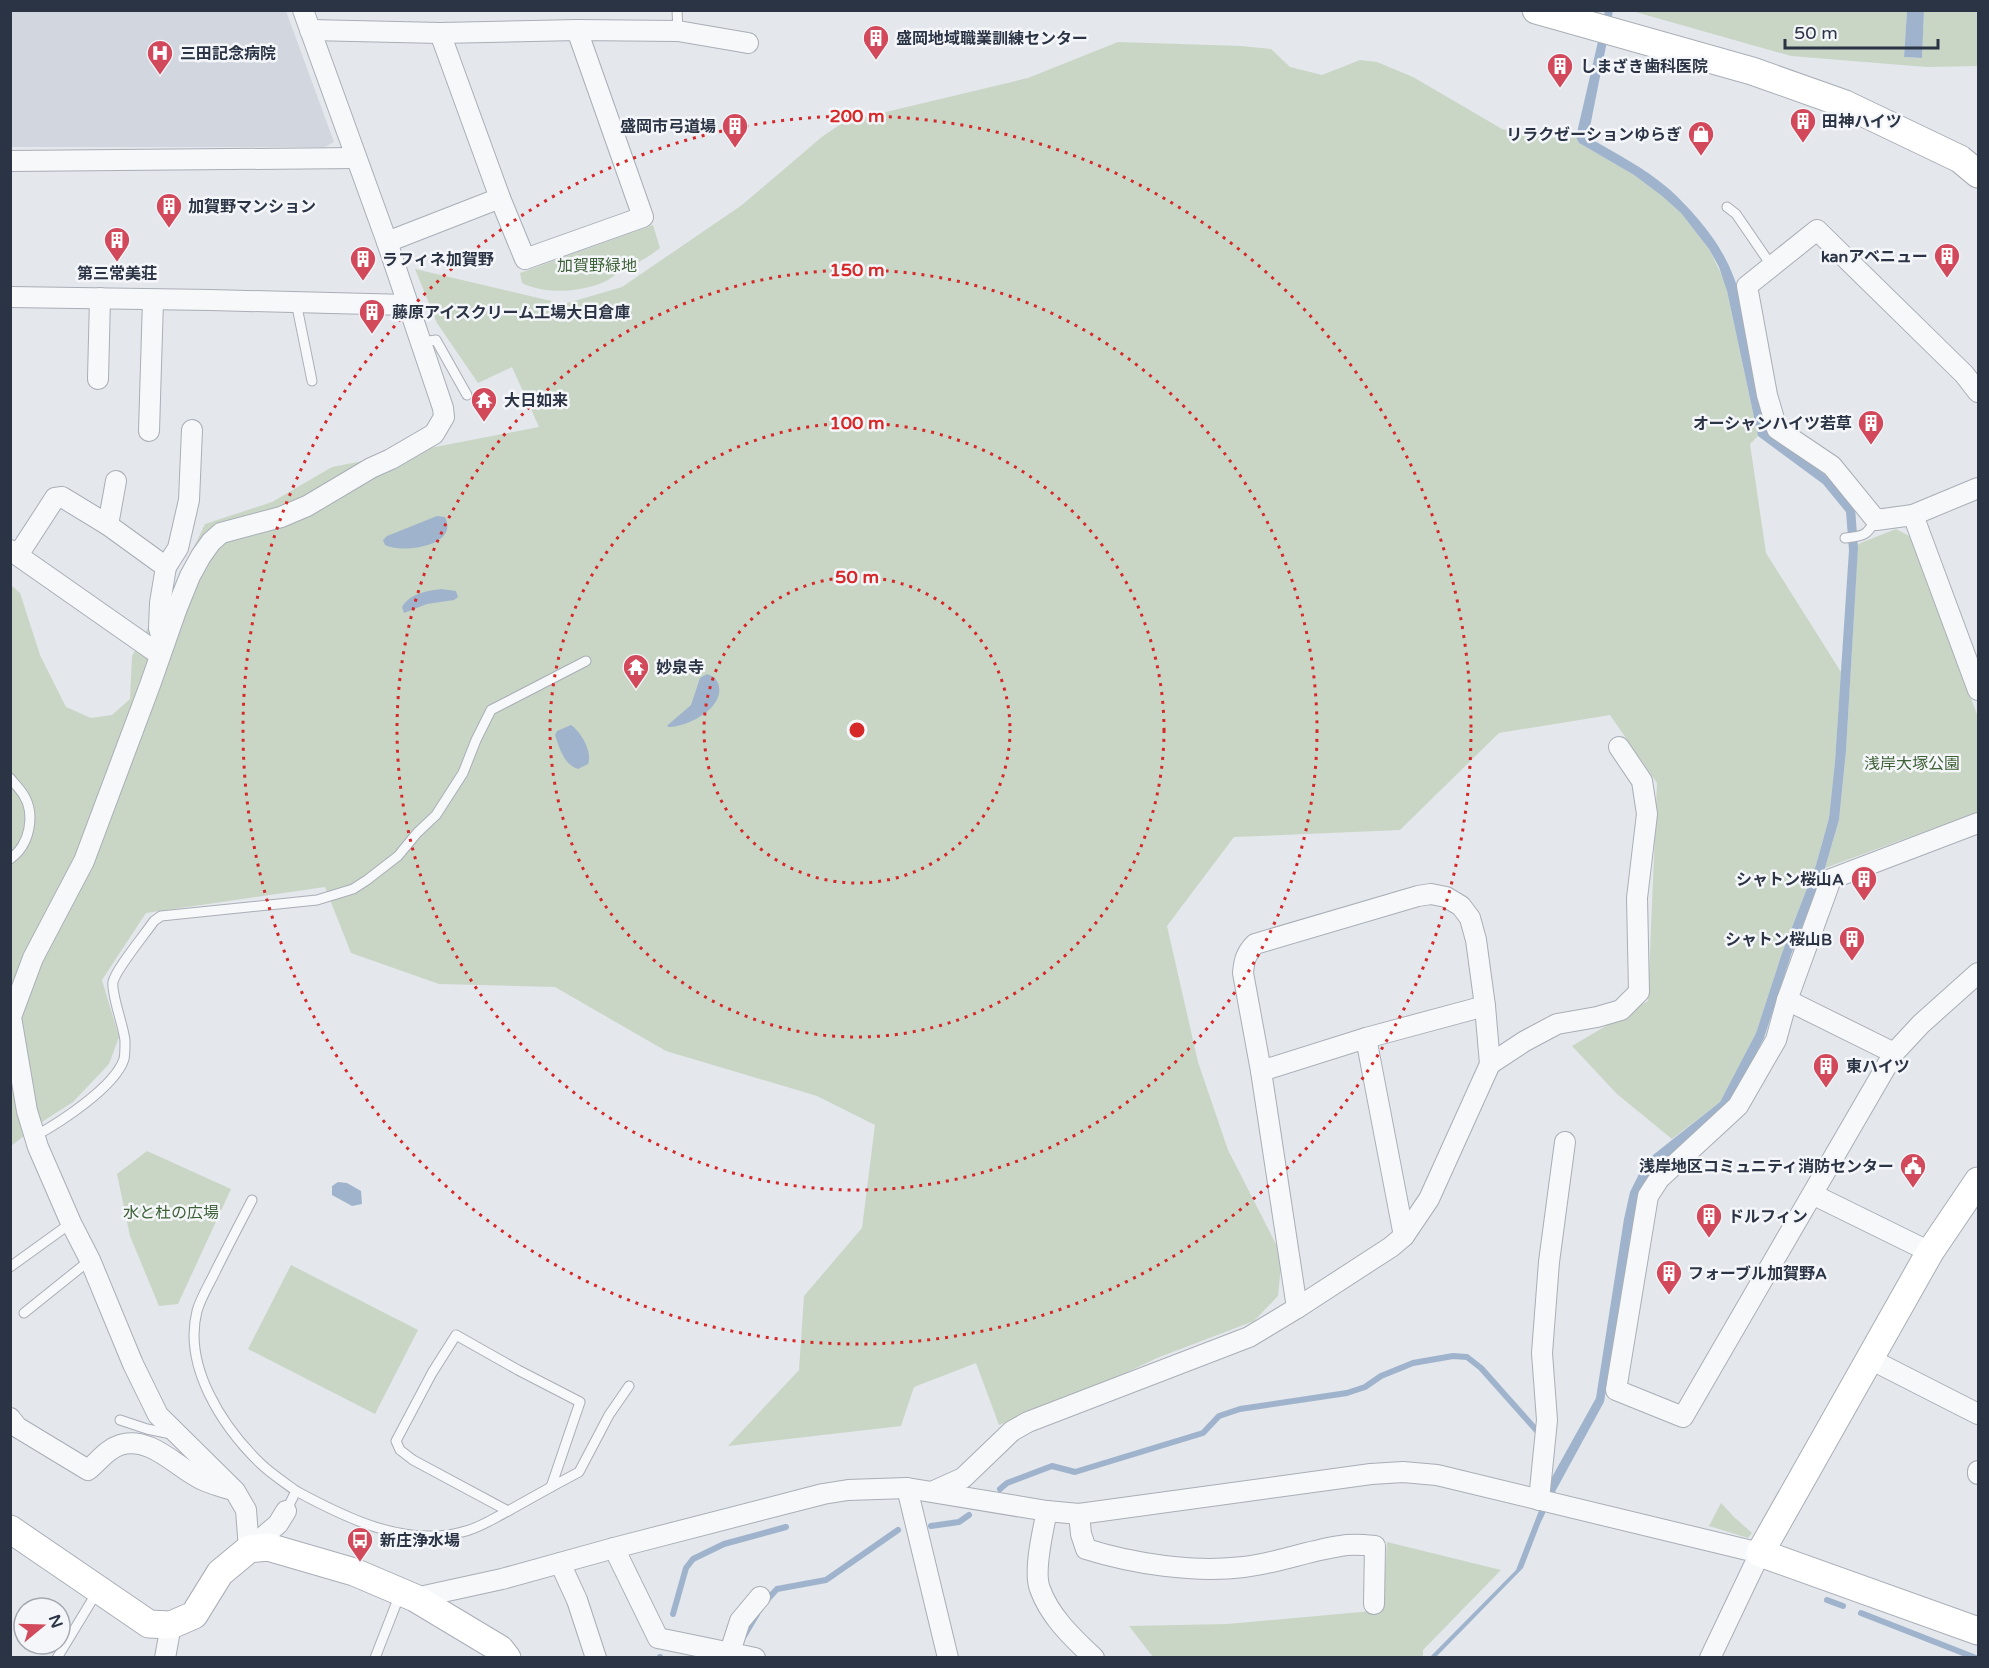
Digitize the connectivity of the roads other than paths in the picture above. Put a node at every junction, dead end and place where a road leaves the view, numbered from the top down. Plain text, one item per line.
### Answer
1 (303, 10) edge
2 (676, 10) edge
3 (1536, 10) edge
4 (310, 30) junction
5 (577, 30) junction
6 (678, 31) junction
7 (440, 33) junction
8 (748, 43) dead end
9 (356, 158) junction
10 (10, 161) edge
11 (1978, 174) edge
12 (500, 198) junction
13 (1727, 207) dead end
14 (387, 242) junction
15 (1771, 265) junction
16 (10, 297) edge
17 (100, 298) junction
18 (153, 300) junction
19 (296, 302) junction
20 (408, 305) junction
21 (421, 342) junction
22 (1971, 369) edge
23 (98, 379) dead end
24 (312, 381) dead end
25 (1978, 392) edge
26 (467, 395) dead end
27 (192, 430) dead end
28 (149, 431) dead end
29 (116, 482) dead end
30 (1978, 488) edge
31 (1913, 515) junction
32 (1876, 519) junction
33 (108, 525) junction
34 (1845, 538) dead end
35 (14, 553) edge
36 (166, 567) junction
37 (162, 650) junction
38 (586, 661) dead end
39 (1978, 690) edge
40 (1619, 747) dead end
41 (10, 778) edge
42 (1978, 823) edge
43 (10, 859) edge
44 (1978, 973) edge
45 (1787, 1000) junction
46 (1485, 1006) junction
47 (11, 1018) edge
48 (1366, 1038) junction
49 (1894, 1053) junction
50 (1490, 1064) junction
51 (1261, 1071) junction
52 (34, 1136) junction
53 (1565, 1142) dead end
54 (1978, 1181) edge
55 (1814, 1195) junction
56 (252, 1200) dead end
57 (71, 1223) junction
58 (1404, 1236) junction
59 (1930, 1252) junction
60 (90, 1260) junction
61 (10, 1267) edge
62 (1297, 1308) junction
63 (24, 1313) dead end
64 (1870, 1359) junction
65 (629, 1386) dead end
66 (1978, 1414) edge
67 (10, 1418) edge
68 (120, 1420) dead end
69 (179, 1436) junction
70 (550, 1487) junction
71 (907, 1488) junction
72 (235, 1491) junction
73 (296, 1491) junction
74 (934, 1491) junction
75 (1539, 1500) junction
76 (286, 1511) joint
77 (508, 1511) junction
78 (1047, 1511) junction
79 (1079, 1514) junction
80 (13, 1536) edge
81 (614, 1548) junction
82 (249, 1549) junction
83 (1760, 1553) junction
84 (560, 1563) junction
85 (98, 1590) junction
86 (408, 1595) junction
87 (760, 1597) dead end
88 (1374, 1604) dead end
89 (171, 1625) junction
90 (1978, 1631) edge
91 (728, 1655) edge
92 (57, 1658) edge
93 (165, 1658) edge
94 (375, 1658) edge
95 (507, 1658) edge
96 (596, 1658) edge
97 (754, 1658) edge
98 (948, 1658) edge
99 (1094, 1658) edge
100 (1710, 1658) edge

1 - 4 street
2 - 6 lane
3 - 11 street
4 - 7 street
4 - 9 street
5 - 6 street
5 - 7 street
5 - 12 street
6 - 8 street
7 - 12 street
9 - 10 street
9 - 14 street
12 - 14 street
13 - 15 lane
14 - 20 street
15 - 22 street
15 - 32 street
16 - 17 street
17 - 18 street
17 - 23 street
18 - 19 street
18 - 28 street
19 - 20 street
19 - 24 lane
20 - 21 street
21 - 26 lane
21 - 37 street
22 - 25 street
27 - 36 street
29 - 33 street
30 - 31 street
31 - 32 street
31 - 39 street
32 - 34 lane
33 - 35 street
33 - 36 street
35 - 37 street
36 - 37 street
37 - 47 street
38 - 52 lane
40 - 50 street
41 - 43 lane
42 - 45 street
44 - 49 street
45 - 49 street
45 - 55 street
46 - 48 street
46 - 50 street
46 - 51 street
47 - 52 street
48 - 51 street
48 - 58 street
49 - 55 street
50 - 58 street
51 - 62 street
52 - 57 street
53 - 75 street
54 - 59 street
55 - 59 street
56 - 73 lane
57 - 60 street
57 - 61 lane
58 - 62 street
59 - 64 street
60 - 63 lane
60 - 69 street
62 - 74 street
64 - 66 street
64 - 83 street
65 - 70 lane
67 - 72 street
68 - 69 lane
69 - 72 street
70 - 77 lane
70 - 77 lane
71 - 74 street
71 - 81 street
71 - 98 street
72 - 82 street
73 - 76 lane
73 - 77 lane
74 - 78 street
75 - 79 street
75 - 83 street
76 - 82 street
78 - 79 street
78 - 99 street
79 - 88 street
80 - 85 street
81 - 84 street
81 - 91 street
82 - 86 street
82 - 89 street
83 - 90 street
83 - 100 street
84 - 86 street
84 - 96 street
85 - 89 street
85 - 92 lane
86 - 94 lane
86 - 95 street
87 - 91 street
89 - 93 street
91 - 97 street

